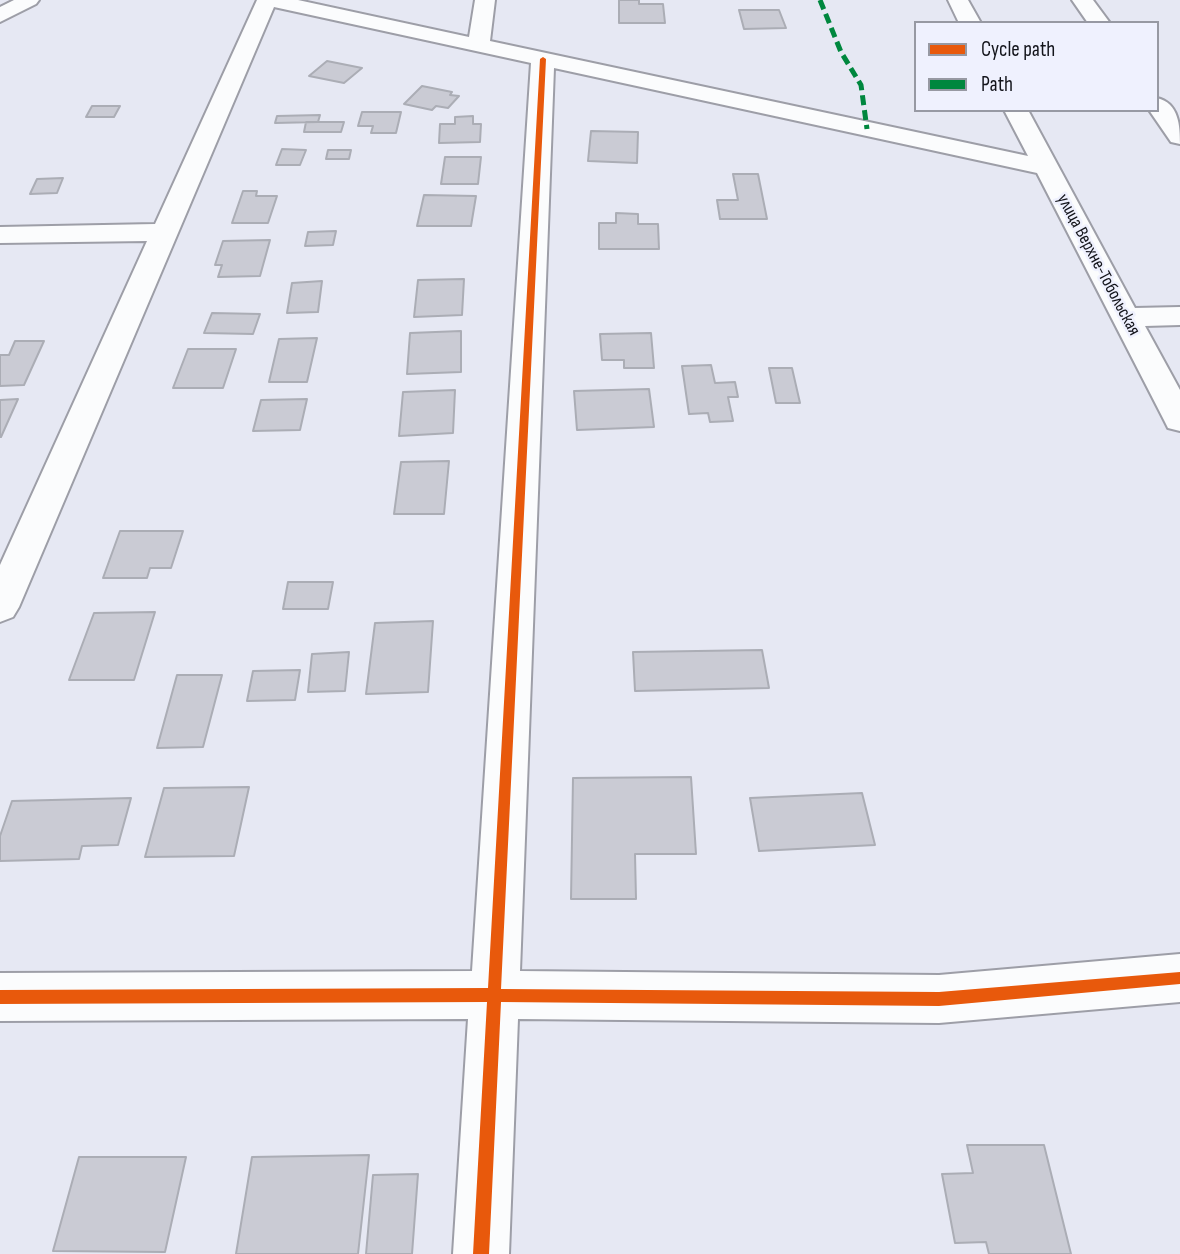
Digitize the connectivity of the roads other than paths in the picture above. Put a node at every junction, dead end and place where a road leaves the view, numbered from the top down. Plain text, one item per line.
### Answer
1 (29, 0) edge
2 (268, 0) edge
3 (485, 0) edge
4 (958, 0) edge
5 (1082, 0) edge
6 (0, 16) edge
7 (969, 21) edge
8 (1098, 21) edge
9 (479, 46) junction
10 (543, 59) junction
11 (1159, 108) edge
12 (1017, 112) edge
13 (1180, 137) edge
14 (1047, 168) junction
15 (165, 232) junction
16 (0, 234) edge
17 (1180, 316) edge
18 (1126, 317) junction
19 (1180, 420) edge
20 (0, 607) edge
21 (1180, 978) edge
22 (492, 995) junction
23 (0, 997) edge
24 (481, 1254) edge

1 - 6 street
2 - 9 street
2 - 15 street
3 - 9 street
4 - 7 street
5 - 8 street
9 - 10 street
10 - 14 street
10 - 22 street
11 - 13 street
12 - 14 street, улица Верхне-Тобольская
14 - 18 street, улица Верхне-Тобольская
15 - 16 street
15 - 20 street
17 - 18 street
18 - 19 street, улица Верхне-Тобольская
21 - 22 street
22 - 23 street
22 - 24 street

